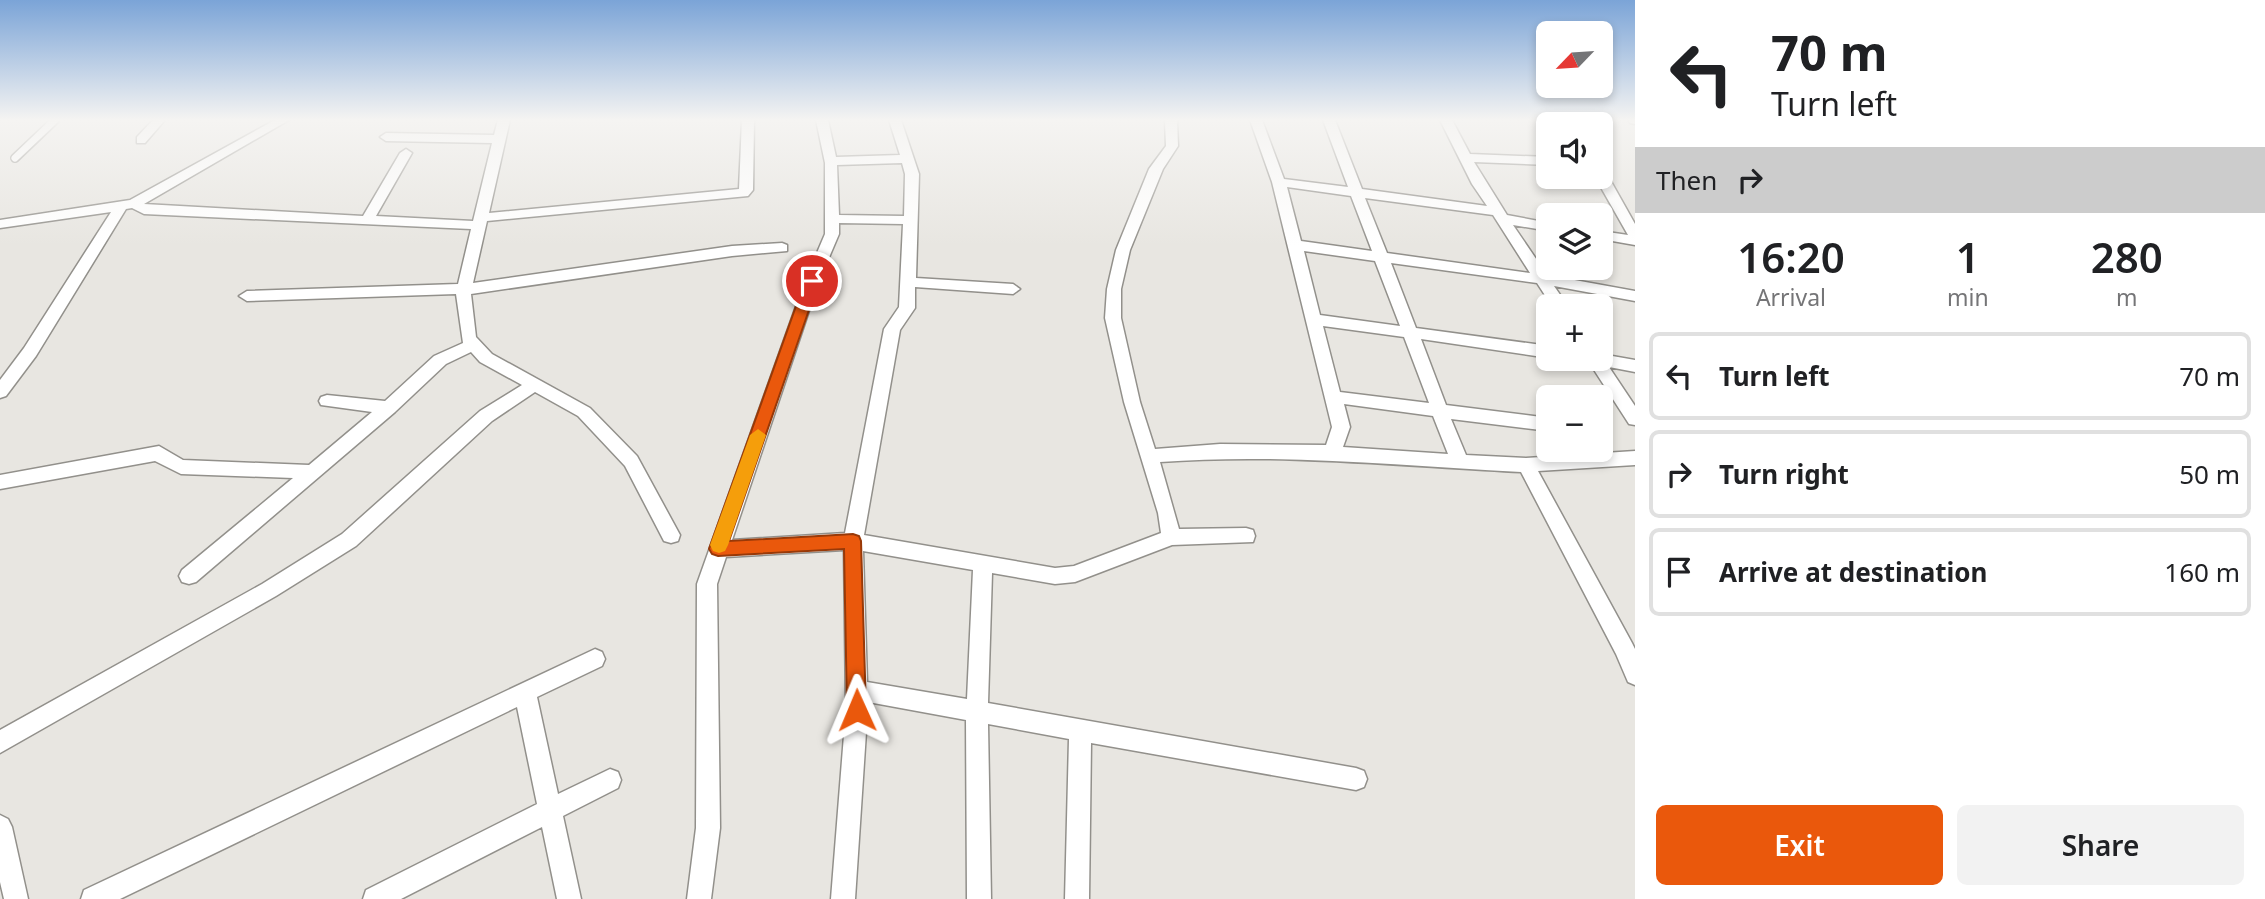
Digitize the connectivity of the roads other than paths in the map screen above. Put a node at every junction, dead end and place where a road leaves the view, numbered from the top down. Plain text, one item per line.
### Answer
1 (206, 162) edge
2 (400, 162) edge
3 (493, 162) edge
4 (747, 162) edge
5 (831, 162) edge
6 (908, 162) edge
7 (1161, 162) edge
8 (1272, 162) edge
9 (1344, 162) edge
10 (1468, 162) edge
11 (1279, 181) junction
12 (1608, 189) edge
13 (1355, 191) junction
14 (127, 205) junction
15 (1500, 216) junction
16 (832, 219) junction
17 (367, 220) junction
18 (910, 220) junction
19 (478, 221) junction
20 (0, 224) edge
21 (1536, 224) edge
22 (1613, 236) edge
23 (1635, 238) edge
24 (1295, 245) junction
25 (782, 248) dead end
26 (1381, 257) junction
27 (1536, 270) edge
28 (1536, 278) edge
29 (1547, 280) edge
30 (908, 282) junction
31 (464, 289) junction
32 (1013, 289) dead end
33 (247, 296) dead end
34 (1635, 296) edge
35 (1314, 319) junction
36 (1411, 331) junction
37 (473, 345) junction
38 (1536, 350) edge
39 (1613, 362) edge
40 (1635, 366) edge
41 (1603, 371) edge
42 (534, 385) junction
43 (0, 392) edge
44 (1334, 397) junction
45 (327, 401) dead end
46 (389, 408) junction
47 (1441, 413) junction
48 (1635, 419) edge
49 (1536, 424) edge
50 (1342, 427) junction
51 (1332, 452) junction
52 (1149, 456) junction
53 (1367, 457) junction
54 (1635, 457) edge
55 (1459, 461) junction
56 (1526, 464) junction
57 (313, 472) junction
58 (0, 482) edge
59 (671, 536) dead end
60 (1246, 536) dead end
61 (1171, 537) junction
62 (853, 541) junction
63 (718, 549) junction
64 (983, 564) junction
65 (189, 576) dead end
66 (594, 659) dead end
67 (1635, 675) edge
68 (856, 690) junction
69 (525, 692) junction
70 (977, 711) junction
71 (1080, 729) junction
72 (0, 742) edge
73 (1356, 779) dead end
74 (610, 780) dead end
75 (551, 812) junction
76 (0, 827) edge
77 (16, 899) edge
78 (93, 899) edge
79 (375, 899) edge
80 (569, 899) edge
81 (699, 899) edge
82 (844, 899) edge
83 (979, 899) edge
84 (1077, 899) edge

1 - 14 street
2 - 17 street
3 - 19 street
4 - 19 street
5 - 16 street
6 - 18 street
7 - 52 street
8 - 11 street
9 - 13 street
10 - 15 street
11 - 13 street
11 - 24 street
12 - 23 street
13 - 15 street
13 - 26 street
14 - 17 street
14 - 20 street
14 - 43 street
15 - 21 street
15 - 27 street
16 - 18 street
16 - 63 street
17 - 19 street
18 - 30 street
19 - 31 street
22 - 23 street
24 - 26 street
24 - 35 street
25 - 31 street
26 - 28 street
26 - 36 street
29 - 34 street
30 - 32 street
30 - 62 street
31 - 33 street
31 - 37 street
35 - 36 street
35 - 44 street
36 - 38 street
36 - 47 street
37 - 42 street
37 - 46 street
39 - 40 street
41 - 48 street
42 - 59 street
42 - 72 street
44 - 47 street
44 - 50 street
45 - 46 street
46 - 57 street
47 - 49 street
47 - 55 street
50 - 51 street
50 - 53 street
51 - 52 street
51 - 53 street
52 - 61 street
53 - 55 street
54 - 56 street
55 - 56 street
56 - 67 street
57 - 58 street
57 - 65 street
60 - 61 street
61 - 64 street
62 - 63 street
62 - 64 street
62 - 68 street
63 - 81 street
64 - 70 street
66 - 69 street
68 - 70 street
68 - 82 street
69 - 75 street
69 - 78 street
70 - 71 street
70 - 83 street
71 - 73 street
71 - 84 street
74 - 75 street
75 - 79 street
75 - 80 street
76 - 77 street

